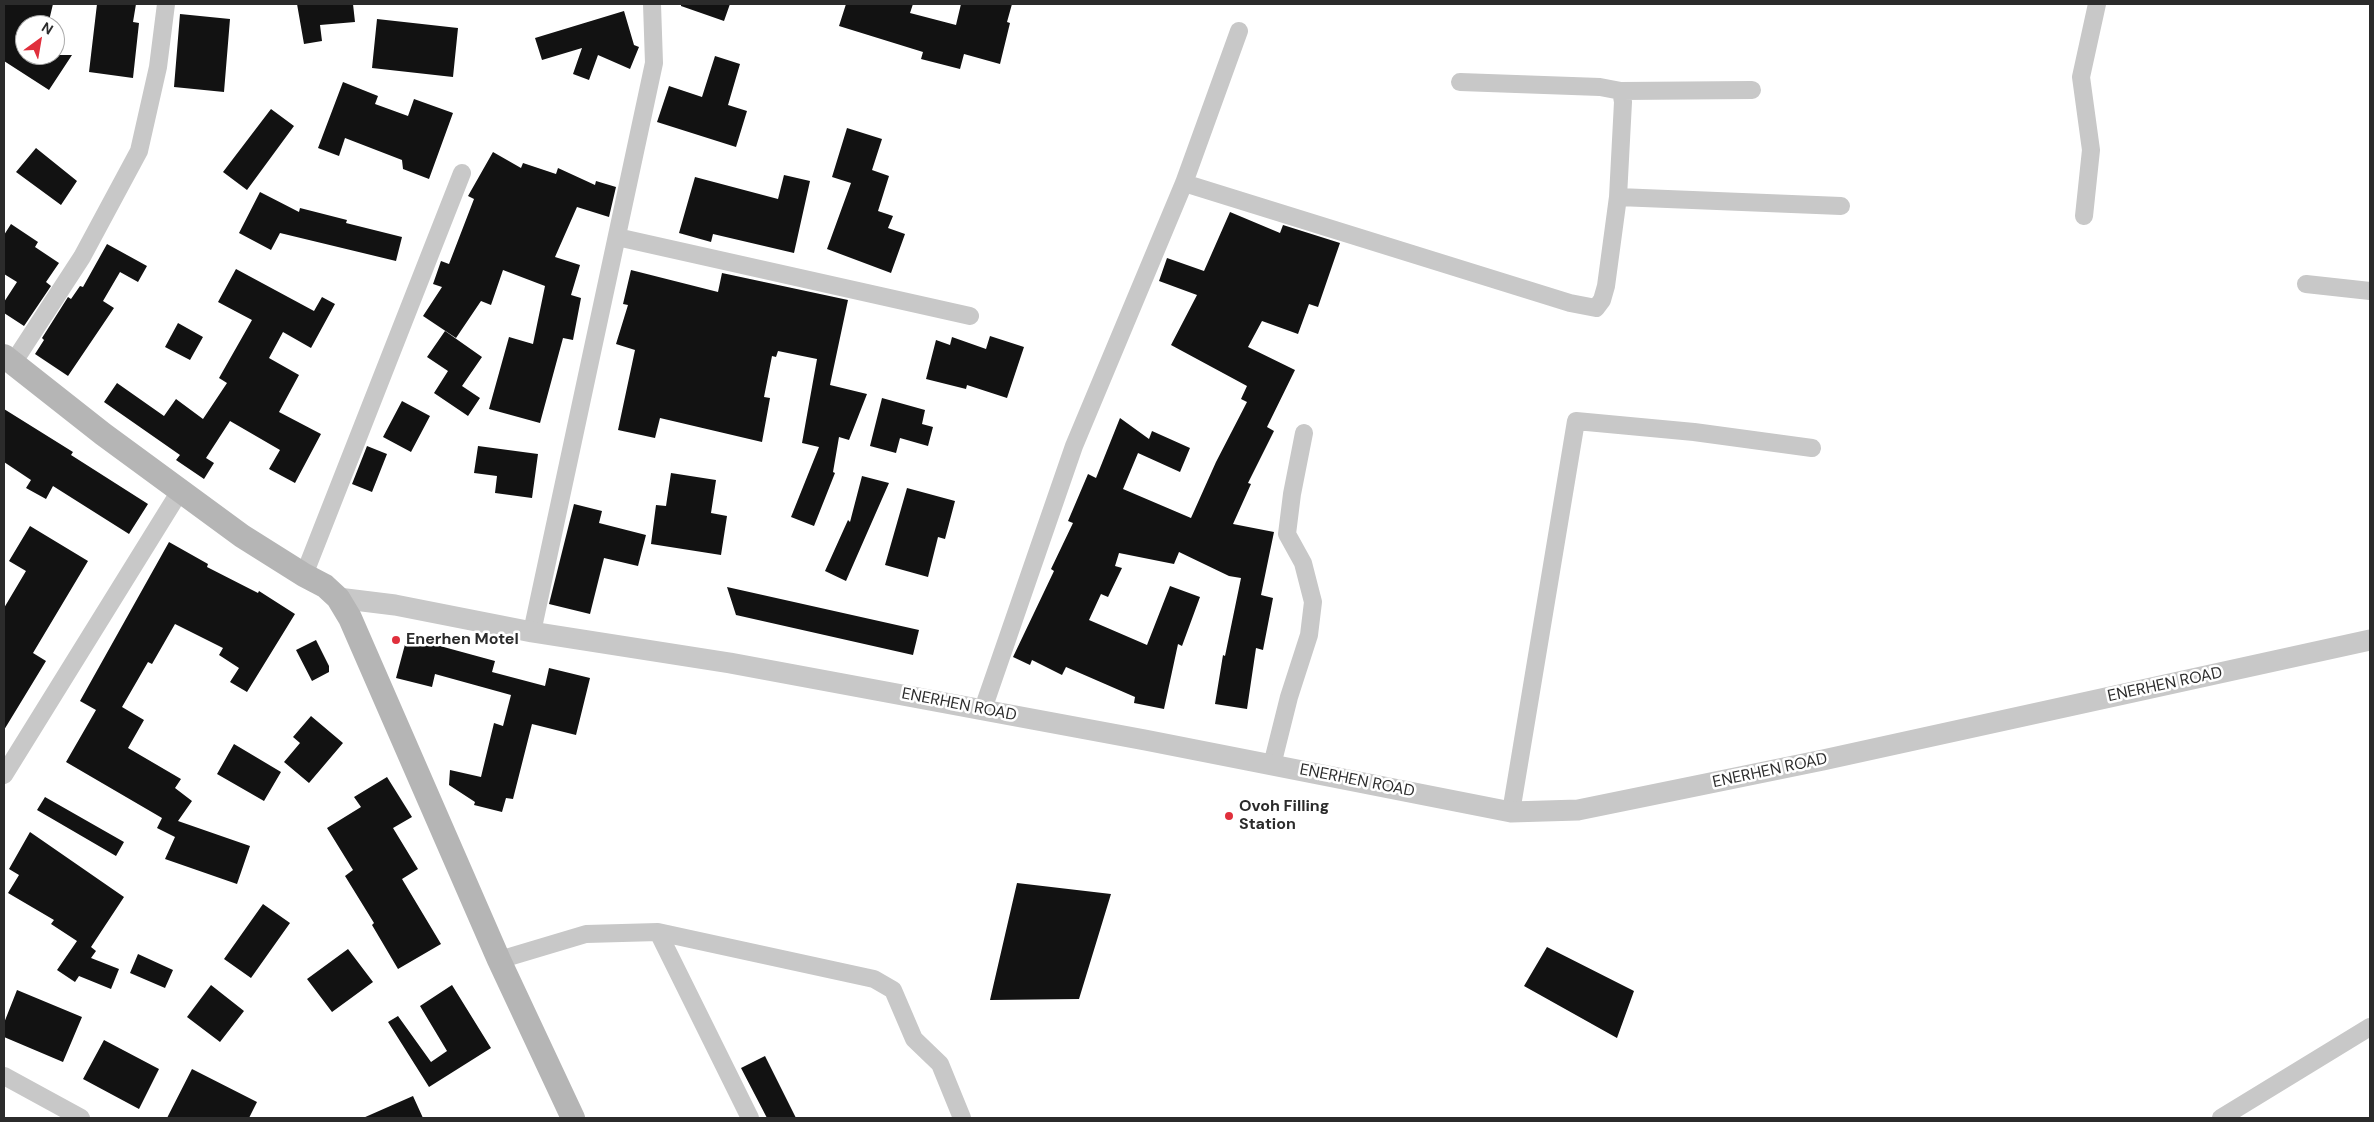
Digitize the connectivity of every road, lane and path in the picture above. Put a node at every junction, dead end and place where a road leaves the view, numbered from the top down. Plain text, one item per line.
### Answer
1 (166, 4) edge
2 (652, 4) edge
3 (2097, 4) edge
4 (1239, 31) dead end
5 (1460, 82) dead end
6 (1752, 90) dead end
7 (1621, 91) junction
8 (462, 173) dead end
9 (1184, 183) junction
10 (1618, 197) junction
11 (1842, 206) dead end
12 (2084, 216) dead end
13 (617, 237) junction
14 (2306, 284) dead end
15 (2370, 291) edge
16 (970, 316) dead end
17 (8, 359) edge
18 (1304, 434) dead end
19 (1812, 448) dead end
20 (180, 491) junction
21 (304, 575) junction
22 (338, 598) junction
23 (532, 632) junction
24 (2370, 640) edge
25 (982, 709) junction
26 (1272, 765) junction
27 (4, 775) edge
28 (1511, 812) junction
29 (658, 932) junction
30 (499, 960) junction
31 (2370, 1026) edge
32 (4, 1076) edge
33 (81, 1118) edge
34 (573, 1118) edge
35 (750, 1118) edge
36 (962, 1118) edge
37 (2221, 1118) edge

1 - 17 street
2 - 13 street
3 - 12 street
4 - 9 street
5 - 7 street
6 - 7 street
7 - 10 street
8 - 21 street
9 - 10 street
9 - 25 street
10 - 11 street
13 - 16 street
13 - 23 street
14 - 15 street
17 - 20 main road
18 - 26 street
19 - 28 street
20 - 21 main road
20 - 27 street
21 - 22 main road
22 - 23 street, ENERHEN ROAD
22 - 30 main road
23 - 25 street, ENERHEN ROAD
24 - 28 street, ENERHEN ROAD
25 - 26 street, ENERHEN ROAD
26 - 28 street, ENERHEN ROAD
29 - 30 street
29 - 35 street
29 - 36 street
30 - 34 main road
31 - 37 street
32 - 33 street

